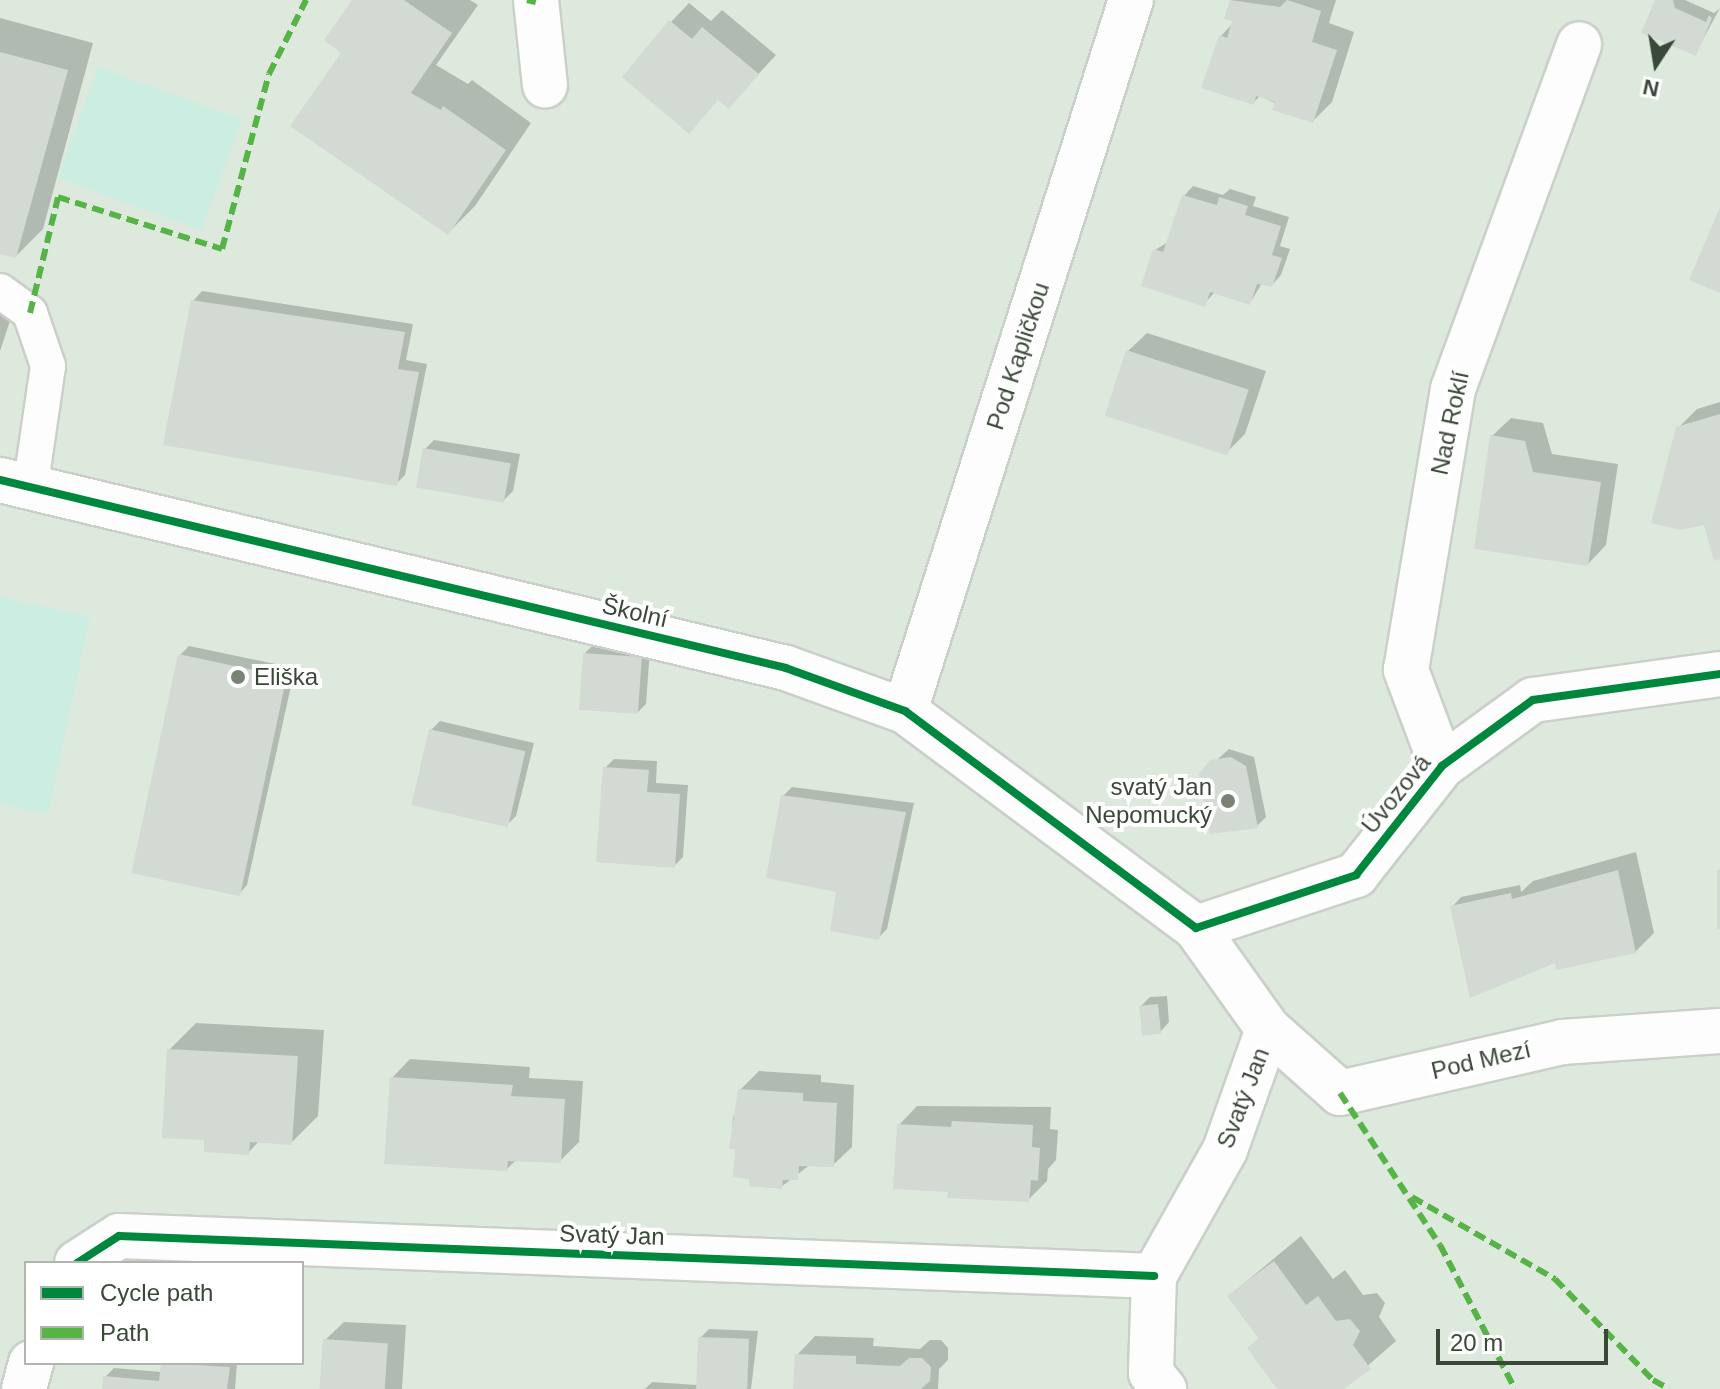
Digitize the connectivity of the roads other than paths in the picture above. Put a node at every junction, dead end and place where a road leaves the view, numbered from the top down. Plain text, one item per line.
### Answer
1 (536, 0) edge
2 (1131, 0) edge
3 (1579, 44) dead end
4 (545, 86) dead end
5 (0, 291) edge
6 (15, 485) edge
7 (1720, 674) edge
8 (905, 711) junction
9 (1442, 766) junction
10 (1196, 928) junction
11 (1268, 1029) junction
12 (1720, 1031) edge
13 (80, 1261) edge
14 (1154, 1276) junction
15 (30, 1365) edge
16 (24, 1389) edge
17 (1164, 1389) edge

1 - 4 street
2 - 8 street, Pod Kapličkou
3 - 9 street, Nad Roklí
5 - 6 lane
6 - 8 street, Školní
7 - 9 street, Úvozová
8 - 10 street, Školní
9 - 10 street, Úvozová
10 - 11 street, Svatý Jan
11 - 12 street, Pod Mezí
11 - 14 street, Svatý Jan
13 - 14 street, Svatý Jan
14 - 17 street, Svatý Jan
15 - 16 street

